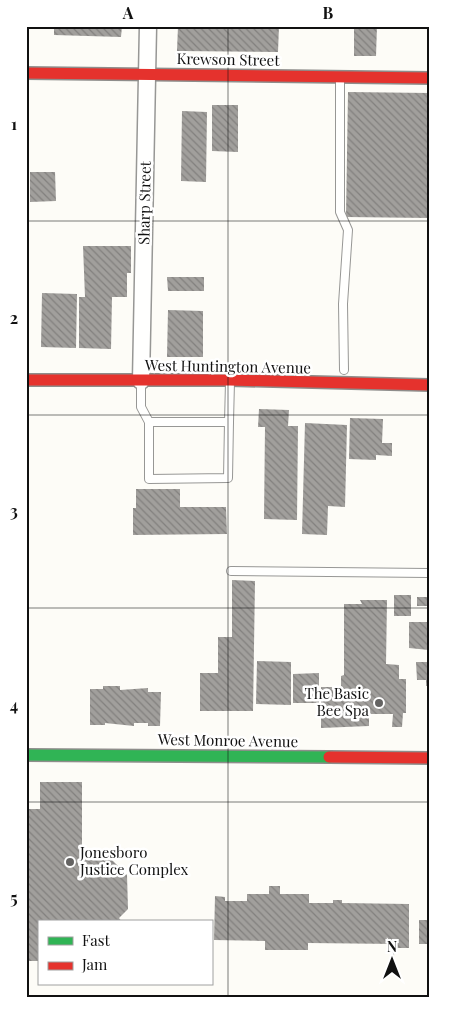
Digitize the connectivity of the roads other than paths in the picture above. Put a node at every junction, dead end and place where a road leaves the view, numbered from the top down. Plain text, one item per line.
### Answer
1 (148, 26) edge
2 (26, 73) edge
3 (147, 74) junction
4 (340, 76) junction
5 (429, 78) edge
6 (344, 370) dead end
7 (26, 380) edge
8 (230, 380) junction
9 (141, 381) junction
10 (429, 385) edge
11 (150, 422) junction
12 (229, 422) junction
13 (231, 570) dead end
14 (429, 573) edge
15 (26, 755) edge
16 (429, 758) edge

1 - 3 street, Sharp Street
2 - 3 street, Krewson Street
3 - 4 street, Krewson Street
3 - 9 street, Sharp Street
4 - 5 street, Krewson Street
4 - 6 lane
7 - 9 street, West Huntington Avenue
8 - 9 street, West Huntington Avenue
8 - 10 street, West Huntington Avenue
8 - 12 lane
9 - 11 lane
11 - 12 lane
11 - 12 lane
13 - 14 lane
15 - 16 street, West Monroe Avenue

